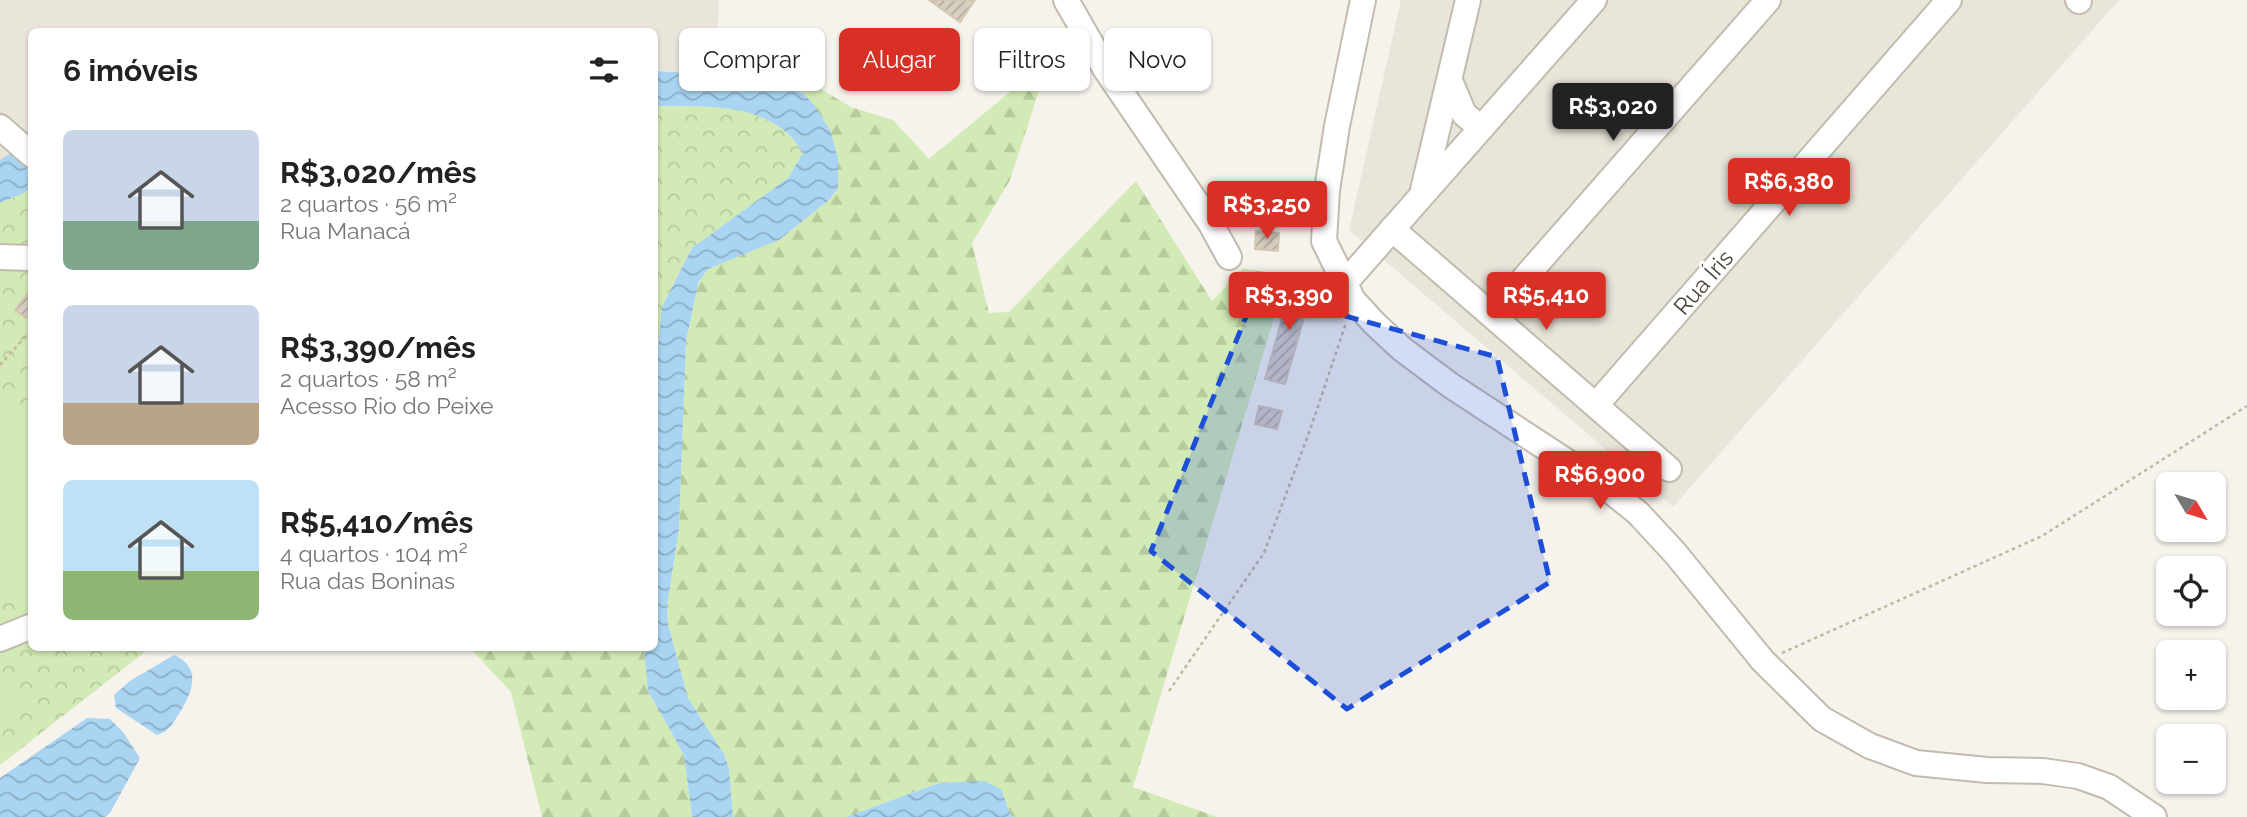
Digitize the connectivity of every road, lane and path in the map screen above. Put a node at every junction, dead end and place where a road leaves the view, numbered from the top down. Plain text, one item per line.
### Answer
1 (1066, 0) edge
2 (1363, 0) edge
3 (1468, 0) edge
4 (1594, 0) edge
5 (1769, 0) edge
6 (1949, 0) edge
7 (1450, 81) junction
8 (0, 127) edge
9 (1480, 128) junction
10 (28, 152) edge
11 (1423, 194) junction
12 (1392, 229) junction
13 (0, 257) edge
14 (1230, 257) dead end
15 (28, 258) edge
16 (1349, 292) junction
17 (1492, 315) junction
18 (28, 334) edge
19 (0, 365) edge
20 (1596, 405) junction
21 (2247, 406) edge
22 (1669, 469) dead end
23 (28, 628) edge
24 (0, 639) edge
25 (1763, 662) junction
26 (1169, 691) dead end
27 (2154, 817) edge

1 - 14 street
2 - 16 street
3 - 7 street
4 - 9 street
5 - 17 street
6 - 20 street, Rua Íris
7 - 9 street
7 - 11 street
8 - 10 street
9 - 11 street
11 - 12 street
12 - 16 street
12 - 17 street
13 - 15 street
16 - 25 street
16 - 26 path
17 - 20 street
18 - 19 path
20 - 22 street
21 - 25 path
23 - 24 street
25 - 27 street

